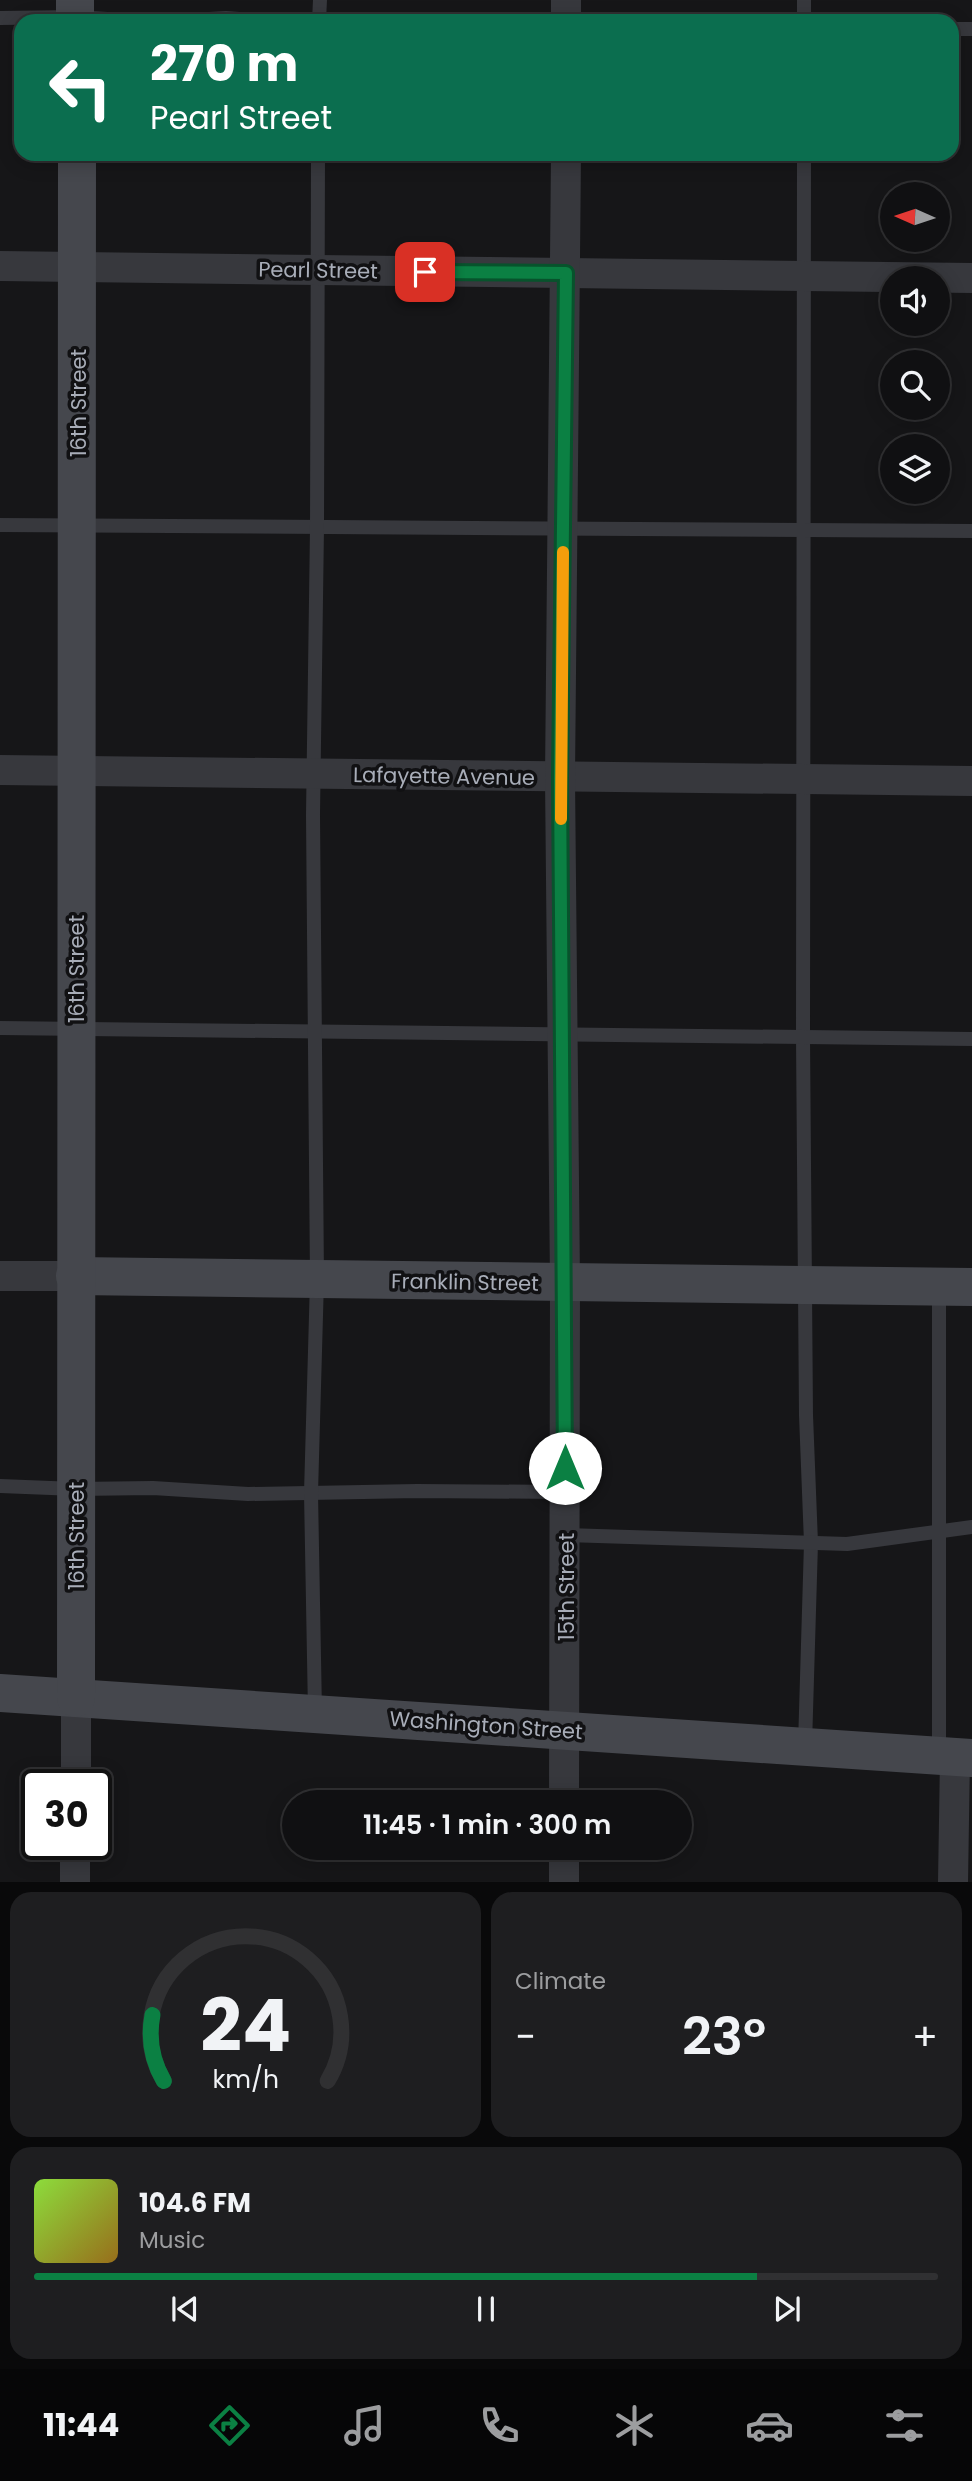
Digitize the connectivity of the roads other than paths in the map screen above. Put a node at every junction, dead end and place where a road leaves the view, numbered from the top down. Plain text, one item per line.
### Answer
1 (77, 161) edge
2 (318, 161) edge
3 (566, 161) edge
4 (804, 161) edge
5 (0, 266) edge
6 (78, 266) junction
7 (318, 271) junction
8 (566, 273) junction
9 (803, 275) junction
10 (972, 278) edge
11 (0, 525) edge
12 (78, 526) junction
13 (317, 527) junction
14 (563, 529) junction
15 (804, 531) junction
16 (972, 531) edge
17 (0, 770) edge
18 (77, 771) junction
19 (313, 774) junction
20 (560, 778) junction
21 (804, 780) junction
22 (972, 781) edge
23 (0, 1028) edge
24 (76, 1029) junction
25 (314, 1032) junction
26 (563, 1035) junction
27 (803, 1037) junction
28 (972, 1039) edge
29 (0, 1276) edge
30 (75, 1276) junction
31 (317, 1280) junction
32 (565, 1283) junction
33 (807, 1285) junction
34 (956, 1287) edge
35 (0, 1486) edge
36 (76, 1489) junction
37 (565, 1492) junction
38 (311, 1493) junction
39 (972, 1527) edge
40 (939, 1531) junction
41 (566, 1535) junction
42 (811, 1543) junction
43 (0, 1693) edge
44 (76, 1698) junction
45 (315, 1714) junction
46 (565, 1730) junction
47 (805, 1746) junction
48 (955, 1757) edge
49 (76, 1769) edge
50 (565, 1790) edge
51 (75, 1860) edge
52 (564, 1860) edge
53 (75, 1882) edge
54 (564, 1882) edge
55 (953, 1882) edge

1 - 6 street, 16th Street
2 - 7 lane
3 - 8 street, 15th Street
4 - 9 lane
5 - 6 street, Pearl Street
6 - 7 street, Pearl Street
6 - 12 street, 16th Street
7 - 8 street, Pearl Street
7 - 13 lane
8 - 9 street, Pearl Street
8 - 14 street, 15th Street
9 - 10 street, Pearl Street
9 - 15 lane
11 - 12 lane
12 - 13 lane
12 - 18 street, 16th Street
13 - 14 lane
13 - 19 lane
14 - 15 lane
14 - 20 street, 15th Street
15 - 16 lane
15 - 21 lane
17 - 18 street, Lafayette Avenue
18 - 19 street, Lafayette Avenue
18 - 24 street, 16th Street
19 - 20 street, Lafayette Avenue
19 - 25 lane
20 - 21 street, Lafayette Avenue
20 - 26 street, 15th Street
21 - 22 street, Lafayette Avenue
21 - 27 lane
23 - 24 lane
24 - 25 lane
24 - 30 street, 16th Street
25 - 26 lane
25 - 31 lane
26 - 27 lane
26 - 32 street, 15th Street
27 - 28 lane
27 - 33 lane
29 - 30 street, Franklin Street
30 - 31 street, Franklin Street
30 - 36 street, 16th Street
31 - 32 street, Franklin Street
31 - 38 lane
32 - 33 street, Franklin Street
32 - 37 street, 15th Street
33 - 34 street, Franklin Street
33 - 42 lane
34 - 40 lane
35 - 36 lane
36 - 38 lane
36 - 44 street, 16th Street
37 - 38 lane
37 - 41 street, 15th Street
38 - 45 lane
39 - 40 lane
40 - 42 lane
40 - 48 lane
41 - 42 lane
41 - 46 street, 15th Street
42 - 47 lane
43 - 44 street, Washington Street
44 - 45 street, Washington Street
44 - 49 street, 16th Street
45 - 46 street, Washington Street
46 - 47 street, Washington Street
46 - 50 street, 15th Street
47 - 48 street, Washington Street
48 - 55 street
51 - 53 street
52 - 54 street

